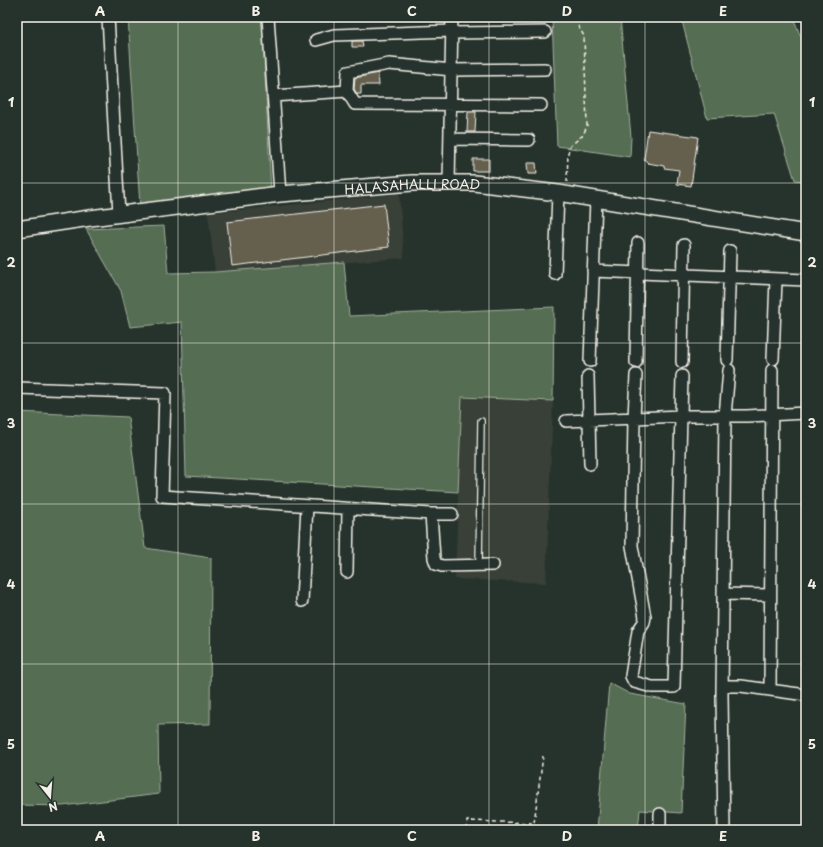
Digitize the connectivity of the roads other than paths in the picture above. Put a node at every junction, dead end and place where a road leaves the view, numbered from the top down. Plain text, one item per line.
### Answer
1 (108, 17) edge
2 (268, 17) edge
3 (452, 17) edge
4 (452, 32) junction
5 (544, 32) dead end
6 (316, 40) dead end
7 (545, 69) dead end
8 (452, 70) junction
9 (347, 91) junction
10 (273, 96) junction
11 (451, 105) junction
12 (541, 105) dead end
13 (450, 139) junction
14 (529, 140) dead end
15 (449, 183) junction
16 (562, 193) junction
17 (280, 194) junction
18 (596, 199) junction
19 (119, 214) junction
20 (17, 229) edge
21 (806, 233) edge
22 (638, 243) dead end
23 (684, 245) dead end
24 (730, 251) dead end
25 (593, 271) junction
26 (637, 273) junction
27 (555, 274) dead end
28 (684, 275) junction
29 (729, 277) junction
30 (776, 279) junction
31 (806, 280) edge
32 (590, 361) dead end
33 (636, 362) dead end
34 (682, 362) dead end
35 (636, 375) dead end
36 (588, 376) dead end
37 (682, 376) dead end
38 (17, 388) edge
39 (806, 413) edge
40 (772, 415) junction
41 (681, 416) junction
42 (725, 416) junction
43 (634, 418) junction
44 (589, 420) junction
45 (481, 421) dead end
46 (566, 421) dead end
47 (590, 464) dead end
48 (307, 506) junction
49 (348, 509) junction
50 (431, 514) junction
51 (452, 514) dead end
52 (494, 565) dead end
53 (479, 566) junction
54 (347, 572) dead end
55 (723, 594) junction
56 (770, 595) junction
57 (302, 601) dead end
58 (722, 686) junction
59 (770, 690) junction
60 (806, 695) edge
61 (660, 814) dead end
62 (660, 830) edge
63 (724, 830) edge

1 - 19 street
2 - 10 street
3 - 4 street
4 - 5 street
4 - 6 street
4 - 8 street
7 - 8 street
8 - 9 street
8 - 11 street
9 - 10 street
9 - 11 street
10 - 17 street
11 - 12 street
11 - 13 street
13 - 14 street
13 - 15 street
15 - 16 main road, HALASAHALLI ROAD
15 - 17 main road, HALASAHALLI ROAD
16 - 18 main road, HALASAHALLI ROAD
16 - 27 street
17 - 19 main road, HALASAHALLI ROAD
18 - 21 main road, HALASAHALLI ROAD
18 - 25 street
19 - 20 main road, HALASAHALLI ROAD
22 - 26 street
23 - 28 street
24 - 29 street
25 - 26 street
25 - 32 street
26 - 28 street
26 - 33 street
28 - 29 street
28 - 34 street
29 - 30 street
29 - 42 street
30 - 31 street
30 - 40 street
35 - 43 street
36 - 44 street
37 - 41 street
38 - 48 street
39 - 40 street
40 - 42 street
40 - 56 street
41 - 42 street
41 - 43 street
41 - 43 street
42 - 55 street
43 - 44 street
44 - 46 street
44 - 47 street
45 - 53 lane
48 - 49 street
48 - 57 street
49 - 50 street
49 - 54 street
50 - 51 street
50 - 53 street
52 - 53 street
55 - 56 street
55 - 58 street
56 - 59 street
58 - 59 street
58 - 63 street
59 - 60 street
61 - 62 street

